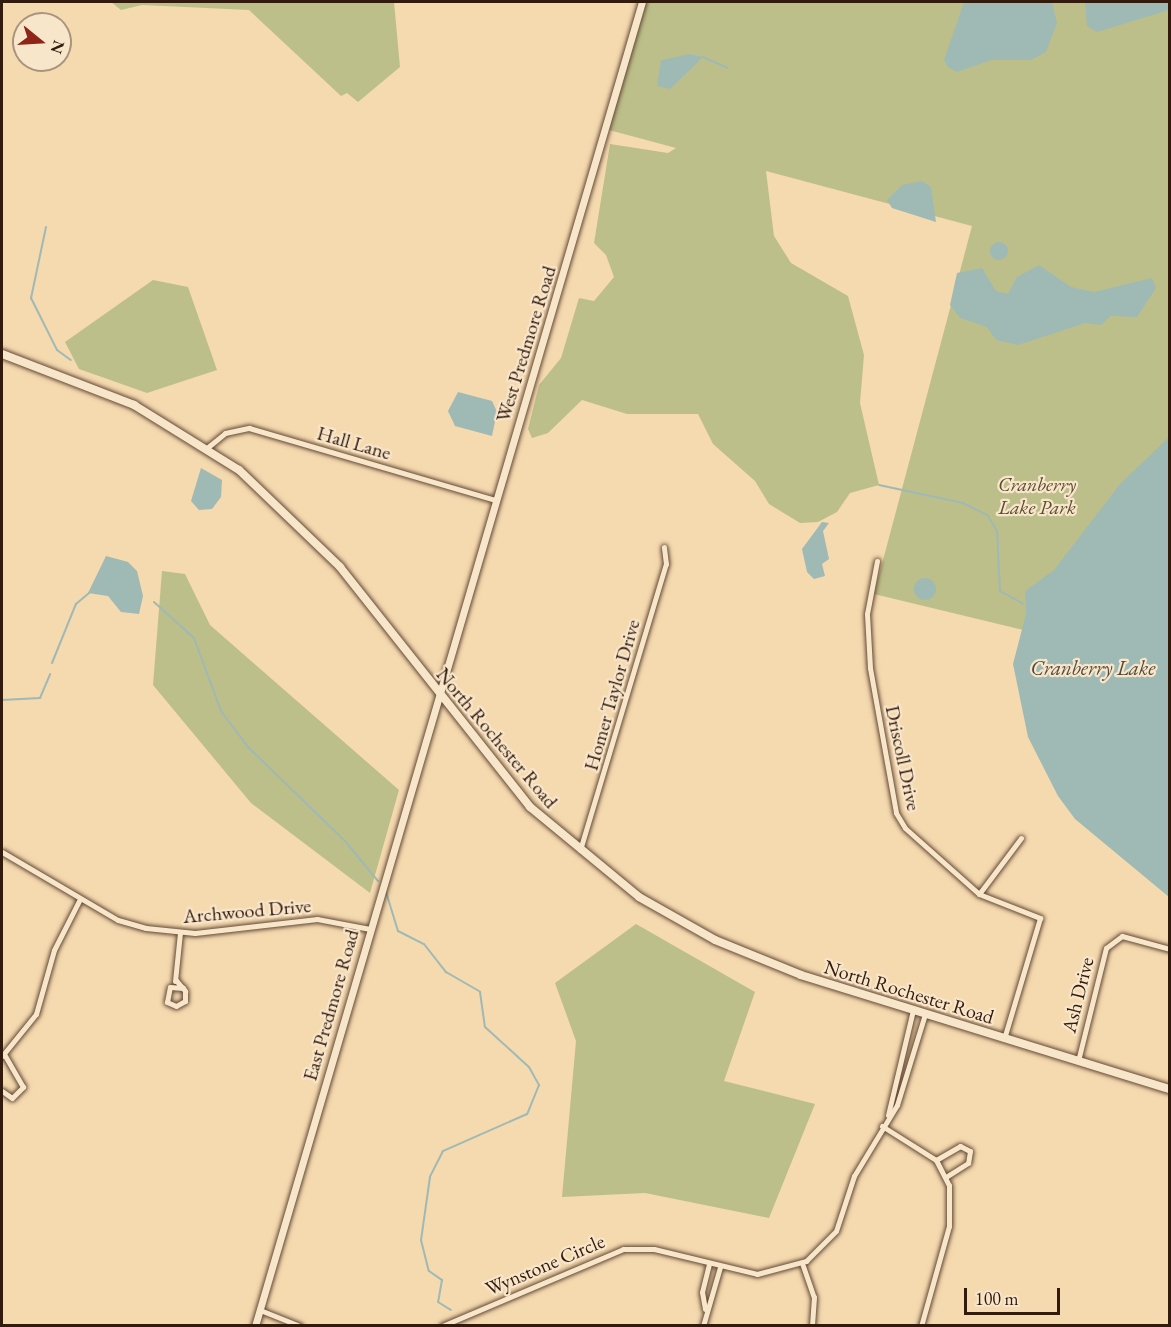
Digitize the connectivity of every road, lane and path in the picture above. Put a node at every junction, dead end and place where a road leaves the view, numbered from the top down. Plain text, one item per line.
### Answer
1 (642, 2) edge
2 (2, 354) edge
3 (208, 447) junction
4 (496, 500) junction
5 (664, 547) dead end
6 (877, 561) dead end
7 (438, 695) junction
8 (1021, 837) dead end
9 (579, 851) junction
10 (2, 852) edge
11 (979, 894) junction
12 (80, 900) junction
13 (370, 929) junction
14 (180, 933) junction
15 (1170, 949) edge
16 (176, 980) junction
17 (170, 987) junction
18 (183, 988) junction
19 (913, 1010) junction
20 (925, 1014) junction
21 (1004, 1039) junction
22 (3, 1055) edge
23 (1078, 1061) junction
24 (1170, 1089) edge
25 (2, 1091) edge
26 (888, 1115) junction
27 (882, 1126) junction
28 (936, 1160) junction
29 (946, 1177) junction
30 (709, 1263) junction
31 (802, 1263) junction
32 (720, 1267) junction
33 (705, 1309) junction
34 (260, 1310) junction
35 (255, 1326) edge
36 (300, 1326) edge
37 (441, 1326) edge
38 (703, 1326) edge
39 (812, 1326) edge
40 (921, 1326) edge

1 - 4 street, West Predmore Road
2 - 3 main road, North Rochester Road
3 - 4 street, Hall Lane
3 - 7 main road, North Rochester Road
4 - 7 street, West Predmore Road
5 - 9 street, Homer Taylor Drive
6 - 11 street, Driscoll Drive
7 - 9 main road, North Rochester Road
7 - 13 street, East Predmore Road
8 - 11 street
9 - 19 main road, North Rochester Road
10 - 12 street, Archwood Drive
11 - 21 street, Driscoll Drive
12 - 14 street, Archwood Drive
12 - 22 street
13 - 14 street, Archwood Drive
13 - 34 street, East Predmore Road
14 - 16 street
15 - 23 street, Ash Drive
16 - 17 street
16 - 18 street
17 - 18 street
17 - 18 street
19 - 20 main road, North Rochester Road
19 - 26 street, Wynstone Circle
20 - 21 main road, North Rochester Road
20 - 26 street, Wynstone Circle
21 - 23 main road, North Rochester Road
22 - 25 street
23 - 24 main road, North Rochester Road
26 - 27 street, Wynstone Circle
27 - 28 street
27 - 31 street, Wynstone Circle
28 - 29 street
28 - 29 street
29 - 40 street
30 - 32 street, Wynstone Circle
30 - 33 street
30 - 37 street, Wynstone Circle
31 - 32 street, Wynstone Circle
31 - 39 street
32 - 33 street
33 - 38 street
34 - 35 street, East Predmore Road
34 - 36 street

